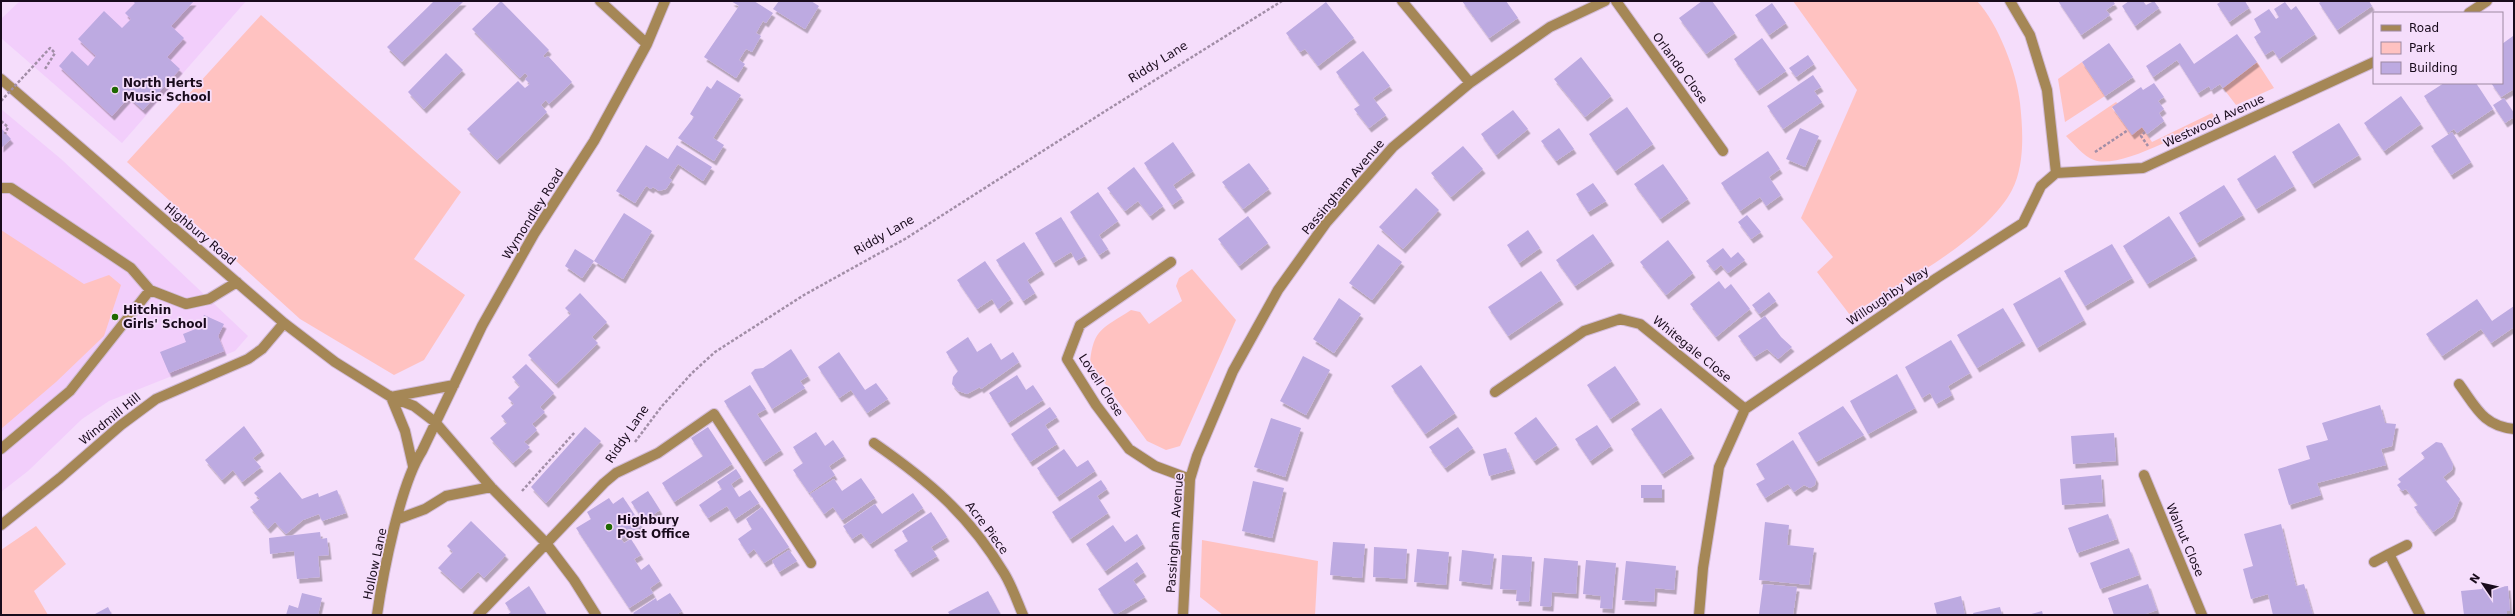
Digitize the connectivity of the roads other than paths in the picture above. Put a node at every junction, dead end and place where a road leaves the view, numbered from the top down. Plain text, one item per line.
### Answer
1 (600, 1) edge
2 (665, 1) edge
3 (1402, 1) edge
4 (1605, 1) edge
5 (1616, 1) edge
6 (2010, 1) edge
7 (2487, 1) edge
8 (2470, 12) edge
9 (647, 44) junction
10 (2373, 62) edge
11 (1, 79) edge
12 (1470, 83) junction
13 (1723, 151) dead end
14 (2056, 173) junction
15 (1, 188) edge
16 (1171, 262) dead end
17 (237, 282) junction
18 (150, 290) junction
19 (284, 323) junction
20 (2459, 384) dead end
21 (454, 385) junction
22 (1495, 392) dead end
23 (391, 397) junction
24 (1745, 409) junction
25 (435, 422) junction
26 (2514, 429) edge
27 (874, 442) dead end
28 (1, 449) edge
29 (413, 466) junction
30 (2144, 475) dead end
31 (1190, 479) junction
32 (491, 487) junction
33 (398, 519) junction
34 (1, 525) edge
35 (546, 543) junction
36 (2407, 545) dead end
37 (2389, 554) junction
38 (2374, 562) dead end
39 (811, 563) dead end
40 (377, 615) edge
41 (478, 615) edge
42 (596, 615) edge
43 (1023, 615) edge
44 (1183, 615) edge
45 (1699, 615) edge
46 (2202, 615) edge
47 (2420, 615) edge

1 - 9 street
2 - 9 street, Wymondley Road
3 - 12 street
4 - 12 street, Passingham Avenue
5 - 13 street, Orlando Close
6 - 14 street
7 - 8 street
9 - 21 street, Wymondley Road
10 - 14 street, Westwood Avenue
11 - 17 street, Highbury Road
12 - 31 street, Passingham Avenue
14 - 24 street, Willoughby Way
15 - 18 street
16 - 31 street, Lovell Close
17 - 18 street
17 - 19 street, Highbury Road
18 - 28 street
19 - 23 street, Highbury Road
19 - 34 street, Windmill Hill
20 - 26 street
21 - 23 street
21 - 25 street, Wymondley Road
22 - 24 street, Whitegale Close
23 - 25 street, Highbury Road
23 - 29 street
24 - 45 street
25 - 29 street, Wymondley Road
25 - 32 street, Highbury Road
27 - 43 street, Acre Piece
29 - 33 street, Hollow Lane
30 - 46 street, Walnut Close
31 - 44 street, Passingham Avenue
32 - 33 street
32 - 35 street
33 - 40 street, Hollow Lane
35 - 39 street, Riddy Lane
35 - 41 street, Riddy Lane
35 - 42 street
36 - 37 street
37 - 38 street
37 - 47 street

